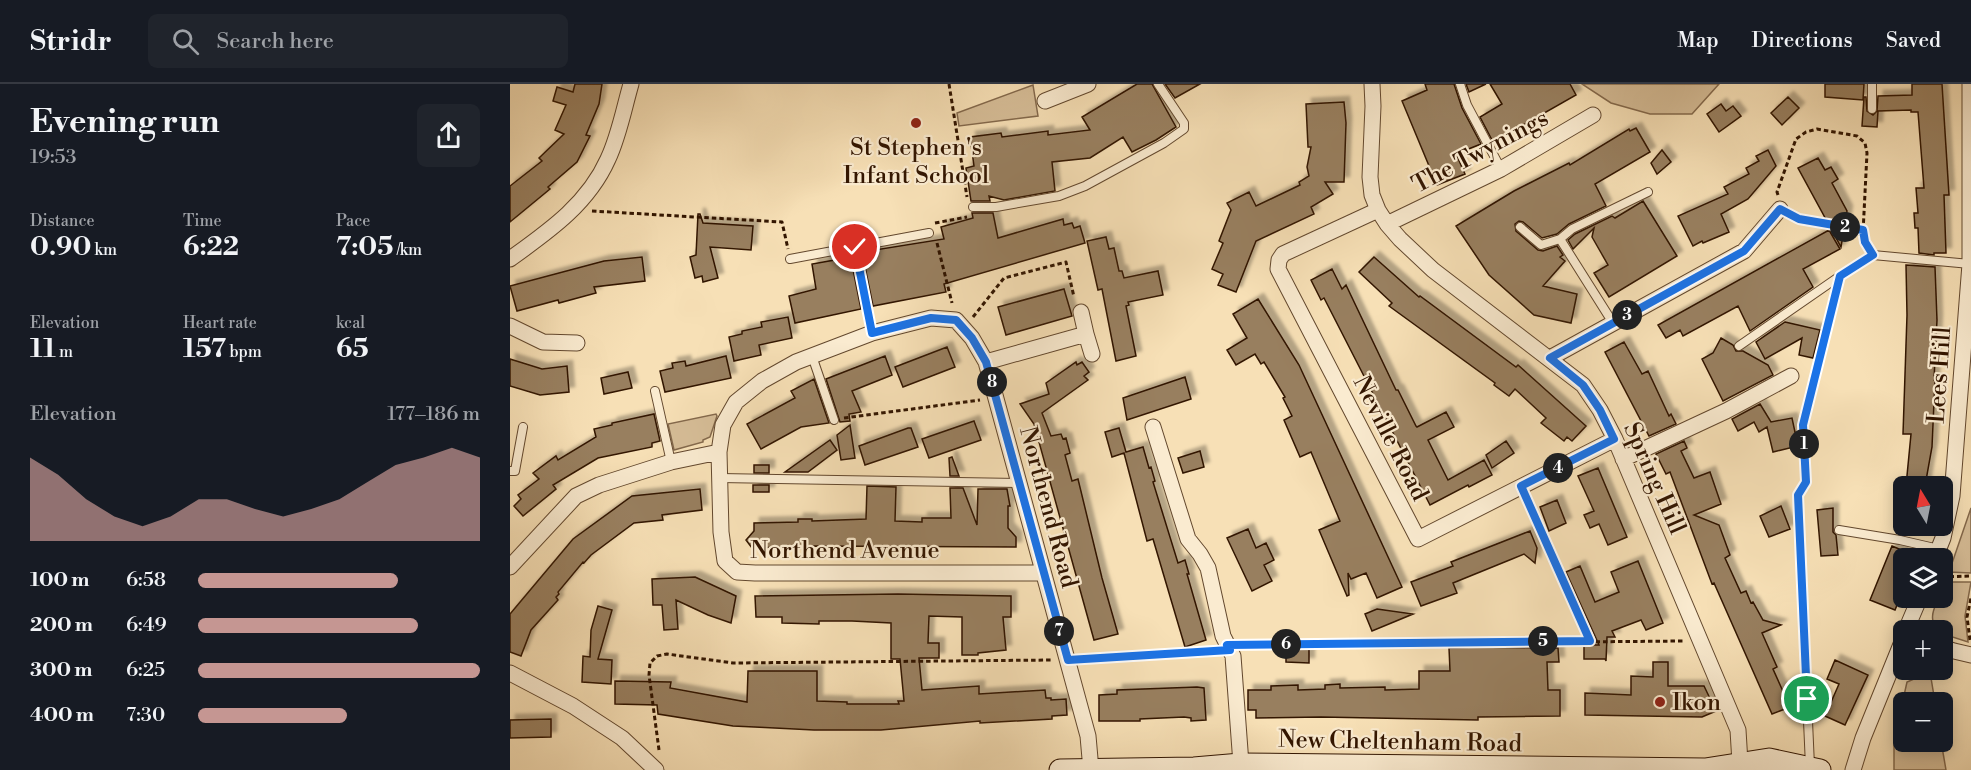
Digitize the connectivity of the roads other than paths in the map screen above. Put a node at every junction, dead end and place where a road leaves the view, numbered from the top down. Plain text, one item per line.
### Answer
1 (631, 84) edge
2 (1088, 84) edge
3 (1158, 84) edge
4 (1372, 84) edge
5 (1460, 84) edge
6 (1872, 84) edge
7 (1970, 84) edge
8 (1045, 102) dead end
9 (1872, 109) dead end
10 (1593, 116) dead end
11 (1501, 169) junction
12 (1648, 192) dead end
13 (971, 206) road end
14 (1780, 209) road end
15 (1378, 210) junction
16 (1387, 224) junction
17 (1520, 227) dead end
18 (932, 234) road end
19 (1560, 239) junction
20 (855, 247) junction
21 (510, 259) edge
22 (790, 260) dead end
23 (1970, 264) edge
24 (1840, 276) junction
25 (1970, 284) edge
26 (1081, 312) road end
27 (1613, 323) junction
28 (960, 324) joint
29 (510, 327) edge
30 (872, 333) junction
31 (1086, 334) junction
32 (577, 343) dead end
33 (1739, 345) dead end
34 (1092, 354) dead end
35 (812, 356) junction
36 (1550, 358) junction
37 (986, 362) junction
38 (1791, 376) dead end
39 (655, 391) dead end
40 (834, 420) road end
41 (523, 427) dead end
42 (1153, 427) dead end
43 (1614, 439) junction
44 (719, 452) junction
45 (1623, 459) junction
46 (671, 462) junction
47 (510, 471) edge
48 (720, 478) junction
49 (1019, 483) junction
50 (1839, 530) dead end
51 (1921, 548) edge
52 (1939, 548) edge
53 (510, 567) edge
54 (1043, 573) junction
55 (1228, 647) junction
56 (1953, 650) edge
57 (1971, 655) edge
58 (1068, 660) junction
59 (1893, 664) edge
60 (510, 673) edge
61 (658, 764) edge
62 (1241, 764) junction
63 (1742, 766) edge
64 (1500, 769) edge
65 (1815, 769) edge
66 (1060, 770) edge
67 (1091, 770) edge
68 (1853, 770) edge

1 - 21 street
2 - 8 street
3 - 13 lane
4 - 15 street, Spring Hill
5 - 11 lane
6 - 9 lane
7 - 23 street, Lees Hill
10 - 11 street, The Twynings
11 - 16 street, The Twynings
12 - 19 lane
14 - 27 street
15 - 16 street, Spring Hill
15 - 43 street, Neville Road
16 - 36 street, Spring Hill
17 - 19 lane
18 - 20 lane
19 - 27 lane
20 - 22 lane
20 - 30 lane
23 - 24 lane
23 - 25 street, Lees Hill
24 - 33 lane
24 - 65 lane
25 - 52 street, Lees Hill
26 - 31 street
27 - 36 street
28 - 30 street, Northend Avenue
28 - 37 street, Northend Road
29 - 32 street
30 - 35 street, Northend Avenue
31 - 34 street
31 - 37 street
35 - 40 lane
35 - 44 street, Northend Avenue
36 - 43 street, Spring Hill
37 - 49 street, Northend Road
38 - 45 street
39 - 46 lane
41 - 47 lane
42 - 55 street
43 - 45 street, Spring Hill
44 - 46 street
44 - 48 street, Northend Avenue
45 - 63 street, Spring Hill
46 - 53 street
48 - 49 lane
48 - 54 street, Northend Avenue
49 - 54 street, Northend Road
50 - 51 lane
54 - 58 street, Northend Road
55 - 58 lane
55 - 62 street
56 - 57 street
58 - 67 street, Northend Road
59 - 68 street
60 - 61 street
62 - 64 street, New Cheltenham Road
62 - 67 street, New Cheltenham Road
63 - 64 street, New Cheltenham Road
63 - 65 street, New Cheltenham Road
66 - 67 street, New Cheltenham Road

